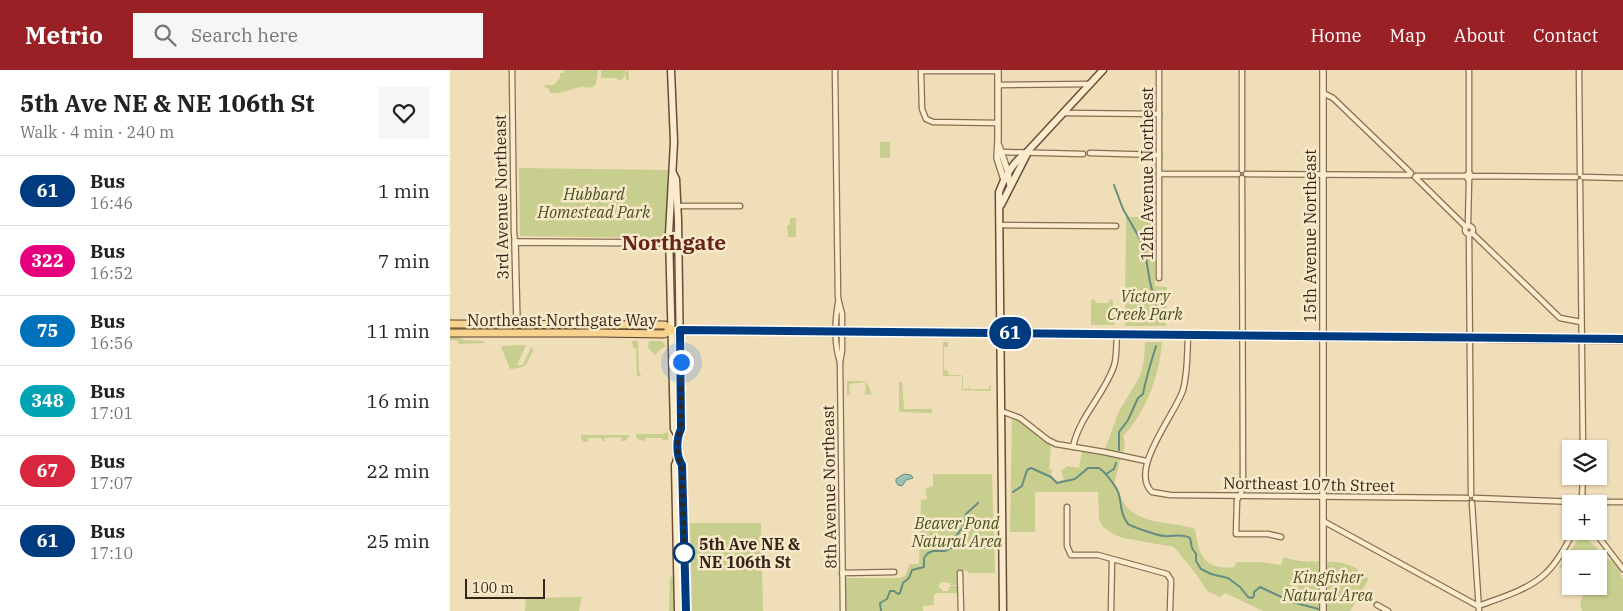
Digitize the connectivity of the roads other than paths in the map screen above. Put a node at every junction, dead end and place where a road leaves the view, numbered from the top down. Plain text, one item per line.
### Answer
1 (512, 70) edge
2 (671, 70) edge
3 (835, 70) edge
4 (998, 70) edge
5 (1103, 70) edge
6 (1159, 70) edge
7 (1242, 70) edge
8 (1323, 70) edge
9 (1469, 70) edge
10 (1579, 70) edge
11 (921, 71) edge
12 (1090, 84) junction
13 (998, 85) junction
14 (1324, 93) junction
15 (1064, 113) junction
16 (1159, 114) junction
17 (998, 123) junction
18 (998, 141) junction
19 (1001, 152) junction
20 (1027, 152) junction
21 (1090, 153) dead end
22 (1083, 154) dead end
23 (1159, 155) junction
24 (1008, 172) junction
25 (673, 173) junction
26 (1160, 174) junction
27 (1242, 174) junction
28 (1410, 174) junction
29 (1324, 176) junction
30 (1416, 176) junction
31 (1469, 176) junction
32 (1580, 177) junction
33 (1623, 178) edge
34 (1004, 180) junction
35 (1010, 185) junction
36 (677, 206) junction
37 (740, 206) dead end
38 (1000, 206) junction
39 (999, 225) junction
40 (1116, 226) dead end
41 (1467, 226) junction
42 (1470, 234) junction
43 (515, 242) junction
44 (674, 243) junction
45 (1159, 278) dead end
46 (1581, 322) junction
47 (450, 324) edge
48 (516, 324) junction
49 (568, 325) junction
50 (676, 330) junction
51 (839, 332) junction
52 (450, 333) edge
53 (494, 333) junction
54 (539, 333) junction
55 (1000, 333) junction
56 (1117, 335) junction
57 (1188, 336) junction
58 (1243, 336) junction
59 (1324, 337) junction
60 (1470, 338) junction
61 (1582, 339) junction
62 (1623, 340) edge
63 (1001, 411) junction
64 (1583, 440) edge
65 (1073, 447) junction
66 (678, 459) junction
67 (1146, 461) junction
68 (1240, 496) junction
69 (1323, 497) junction
70 (1471, 499) junction
71 (1562, 502) edge
72 (1607, 502) edge
73 (1623, 502) edge
74 (1067, 507) dead end
75 (1323, 521) junction
76 (1281, 537) dead end
77 (1569, 540) edge
78 (1601, 540) edge
79 (1112, 560) junction
80 (1623, 569) edge
81 (842, 572) junction
82 (894, 572) dead end
83 (960, 573) dead end
84 (1377, 605) dead end
85 (1479, 609) edge
86 (678, 611) edge
87 (686, 611) edge
88 (843, 611) edge
89 (961, 611) edge
90 (1003, 611) edge
91 (1111, 611) edge
92 (1170, 611) edge
93 (1323, 611) edge
94 (1388, 611) edge

1 - 43 street, 3rd Avenue Northeast
2 - 25 main road
3 - 51 street, 8th Avenue Northeast
4 - 11 street
4 - 13 street
5 - 12 main road
6 - 16 street, 12th Avenue Northeast
7 - 27 street
8 - 14 street, 15th Avenue Northeast
9 - 31 street
10 - 32 street
11 - 17 street
12 - 13 street
12 - 15 main road
13 - 17 street
14 - 28 street
14 - 29 street, 15th Avenue Northeast
15 - 16 street
15 - 20 main road
16 - 23 street, 12th Avenue Northeast
17 - 18 street
18 - 19 street
18 - 34 street
19 - 20 street
19 - 24 street
20 - 22 street
20 - 24 main road
20 - 35 main road
21 - 23 street
23 - 26 street, 12th Avenue Northeast
24 - 34 main road
24 - 35 street
25 - 36 main road
25 - 44 main road
26 - 27 street
26 - 45 street, 12th Avenue Northeast
27 - 29 street
27 - 58 street
28 - 29 street
28 - 30 street
29 - 59 street, 15th Avenue Northeast
30 - 31 street
30 - 41 street
31 - 32 street
31 - 41 street
32 - 33 street
32 - 46 street
34 - 38 main road
35 - 38 main road
36 - 37 street
36 - 44 main road
38 - 39 main road
39 - 40 street
39 - 55 main road
41 - 42 street
42 - 46 street
42 - 60 street
43 - 44 street
43 - 48 street, 3rd Avenue Northeast
44 - 50 main road
46 - 61 street
47 - 48 main road, Northeast Northgate Way
48 - 49 main road, Northeast Northgate Way
48 - 53 main road
49 - 50 main road, Northeast Northgate Way
49 - 54 main road
50 - 51 main road, Northeast Northgate Way
50 - 54 main road, Northeast Northgate Way
50 - 66 main road
51 - 55 main road, Northeast Northgate Way
51 - 81 street, 8th Avenue Northeast
52 - 53 main road, Northeast Northgate Way
53 - 54 main road, Northeast Northgate Way
55 - 56 main road, Northeast Northgate Way
55 - 63 main road
56 - 57 main road, Northeast Northgate Way
56 - 65 street
57 - 58 main road, Northeast Northgate Way
57 - 67 street
58 - 59 main road, Northeast Northgate Way
58 - 68 street
59 - 60 main road, Northeast Northgate Way
59 - 69 street, 15th Avenue Northeast
60 - 61 main road, Northeast Northgate Way
60 - 70 street
61 - 62 main road, Northeast Northgate Way
61 - 64 street
63 - 65 street
63 - 90 main road
65 - 67 street
66 - 86 main road
66 - 87 main road
67 - 68 street, Northeast 107th Street
68 - 69 street, Northeast 107th Street
68 - 76 street
69 - 70 street, Northeast 107th Street
69 - 75 street, 15th Avenue Northeast
70 - 71 street, Northeast 107th Street
70 - 85 street
72 - 73 street
74 - 79 street
75 - 85 street
75 - 93 street, 15th Avenue Northeast
77 - 85 street
78 - 80 street
79 - 91 street
79 - 92 street
81 - 82 street
81 - 88 street, 8th Avenue Northeast
83 - 89 street
84 - 94 street

